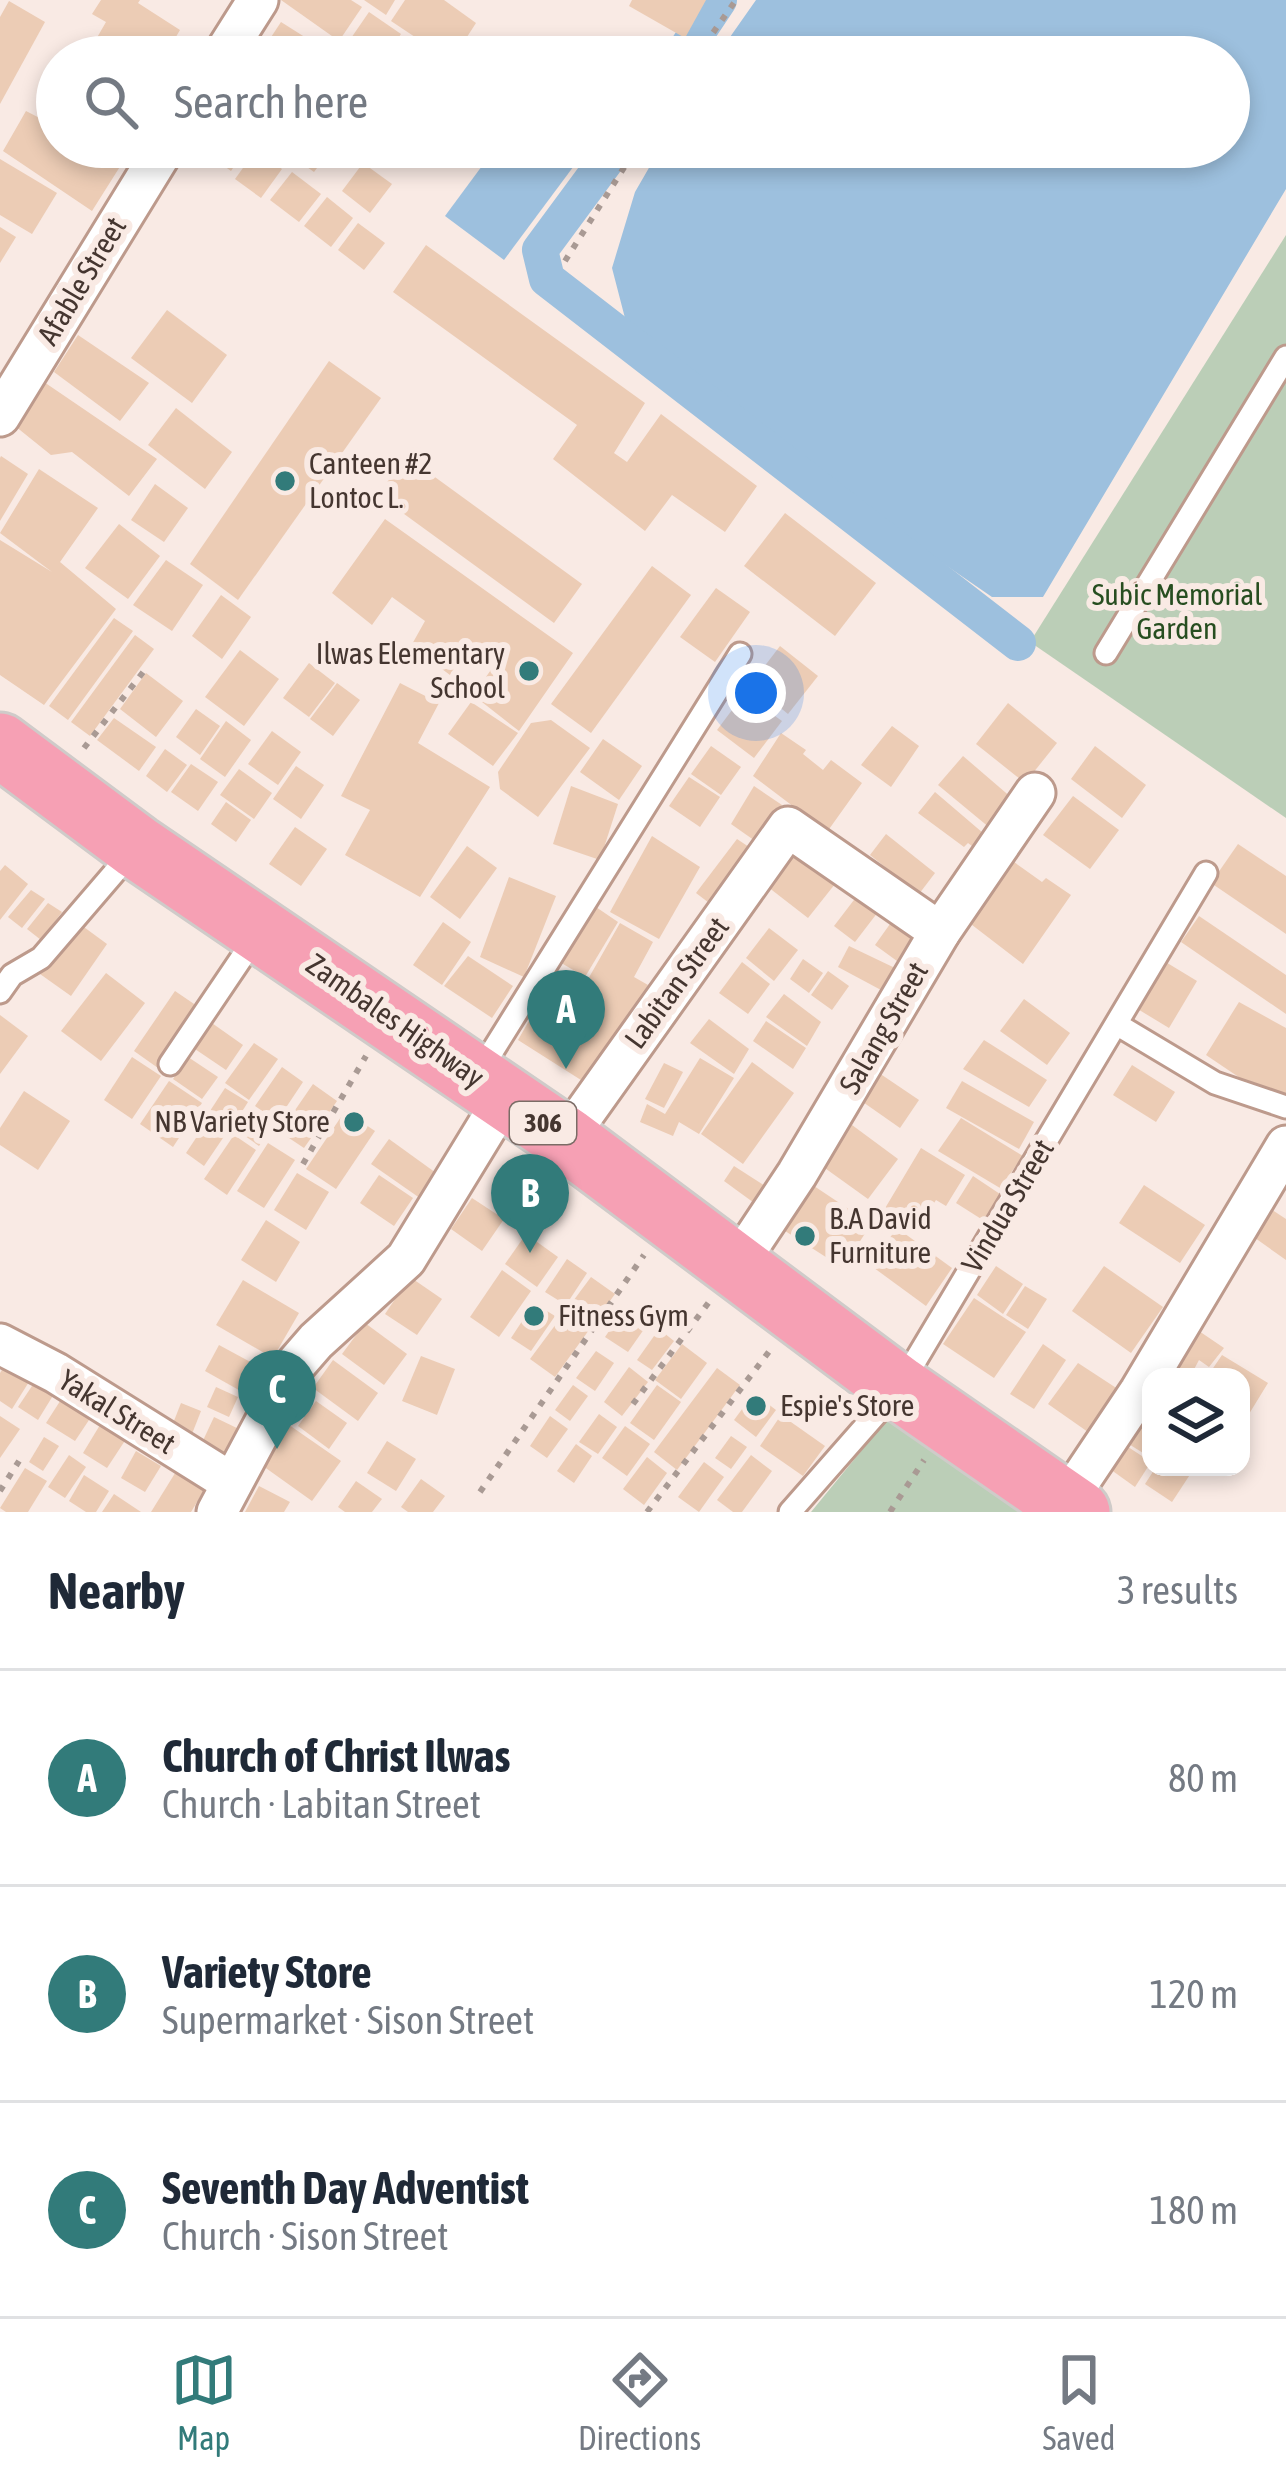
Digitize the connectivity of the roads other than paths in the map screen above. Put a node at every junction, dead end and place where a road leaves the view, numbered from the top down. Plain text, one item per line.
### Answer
1 (258, 0) edge
2 (235, 36) edge
3 (152, 168) edge
4 (1286, 357) edge
5 (0, 416) edge
6 (1106, 653) dead end
7 (740, 654) dead end
8 (0, 745) edge
9 (1035, 793) dead end
10 (137, 847) junction
11 (1206, 873) dead end
12 (261, 929) junction
13 (940, 932) junction
14 (0, 992) edge
15 (1118, 1025) junction
16 (170, 1064) dead end
17 (490, 1087) junction
18 (1286, 1107) edge
19 (566, 1139) junction
20 (1286, 1146) edge
21 (736, 1266) junction
22 (0, 1344) edge
23 (924, 1405) junction
24 (224, 1498) edge
25 (1072, 1507) edge
26 (790, 1512) edge

1 - 2 street
3 - 5 street, Afable Street
4 - 6 lane
7 - 17 lane
8 - 10 main road, Zambales Highway / 306
9 - 13 street, Salang Street
10 - 12 main road, Zambales Highway / 306
10 - 14 lane
11 - 15 lane, Vindua Street
12 - 16 lane
12 - 17 main road, Zambales Highway / 306
13 - 19 street, Labitan Street
13 - 21 street, Salang Street
15 - 18 lane
15 - 23 lane, Vindua Street
17 - 19 main road, Zambales Highway / 306
17 - 24 street
19 - 21 main road, Zambales Highway / 306
20 - 25 street
21 - 23 main road, Zambales Highway / 306
22 - 24 street, Yakal Street
23 - 25 main road, Zambales Highway / 306
23 - 26 lane, Vindua Street

